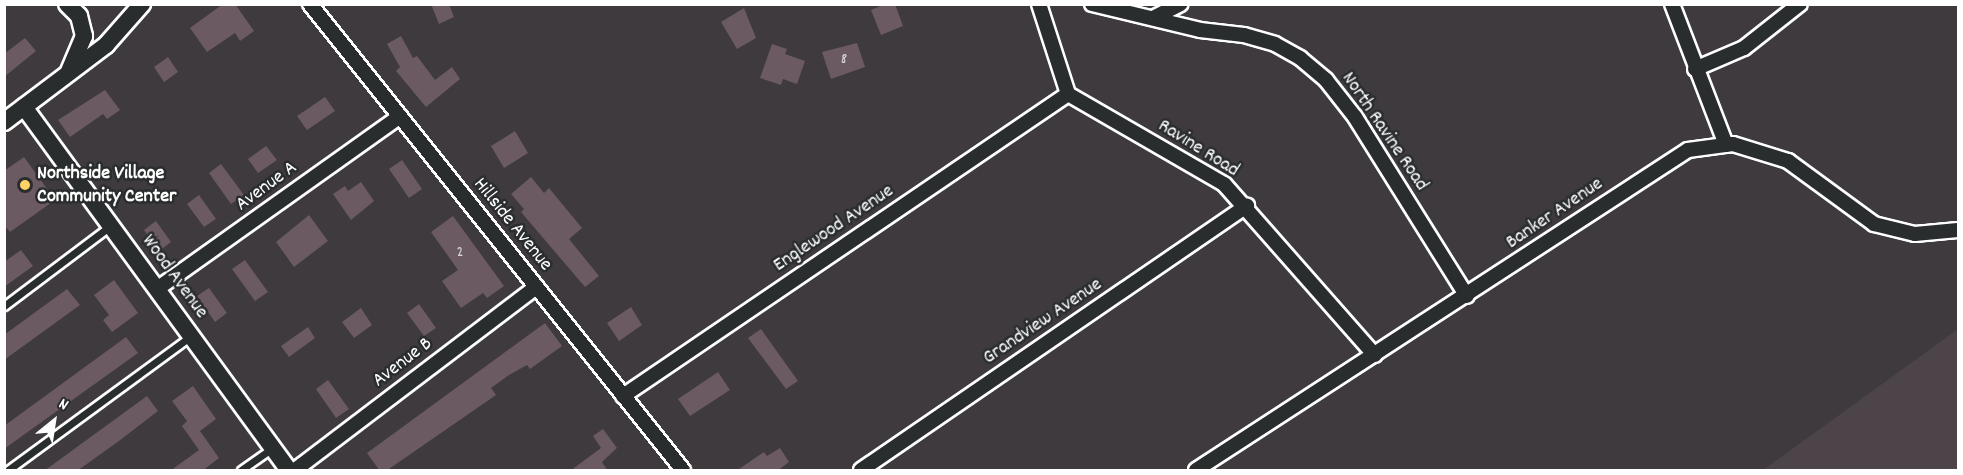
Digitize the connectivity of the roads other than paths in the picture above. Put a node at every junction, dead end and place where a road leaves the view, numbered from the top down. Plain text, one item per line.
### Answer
1 (67, 4) edge
2 (142, 4) edge
3 (310, 4) edge
4 (1039, 4) edge
5 (1092, 4) edge
6 (1181, 4) edge
7 (1672, 4) edge
8 (1800, 4) edge
9 (1153, 18) junction
10 (1695, 69) junction
11 (68, 74) junction
12 (1068, 94) junction
13 (24, 107) junction
14 (400, 116) junction
15 (4, 122) edge
16 (1726, 145) junction
17 (1247, 206) junction
18 (110, 225) junction
19 (1959, 230) edge
20 (536, 287) junction
21 (157, 290) junction
22 (1467, 296) junction
23 (4, 306) edge
24 (192, 337) junction
25 (1375, 355) junction
26 (623, 396) junction
27 (273, 448) junction
28 (680, 470) edge
29 (8, 471) edge
30 (241, 471) edge
31 (289, 471) edge
32 (295, 471) edge
33 (861, 471) edge
34 (1196, 471) edge

1 - 11 street
2 - 11 street
3 - 14 street, Hillside Avenue
4 - 12 street
5 - 9 street, North Ravine Road
6 - 9 street
7 - 10 street
8 - 10 street
9 - 22 street, North Ravine Road
10 - 16 street
11 - 13 street
12 - 17 street, Ravine Road
12 - 26 street, Englewood Avenue
13 - 15 street
13 - 18 street, Wood Avenue
14 - 20 street, Hillside Avenue
14 - 21 street, Avenue A
16 - 19 street, Banker Avenue
16 - 22 street, Banker Avenue
17 - 25 street, Ravine Road
17 - 33 street, Grandview Avenue
18 - 21 street, Wood Avenue
18 - 23 lane
20 - 26 street, Hillside Avenue
20 - 32 street, Avenue B
21 - 24 street, Wood Avenue
22 - 25 street, Banker Avenue
24 - 27 street, Wood Avenue
24 - 29 lane
25 - 34 street, Banker Avenue
26 - 28 street, Hillside Avenue
27 - 30 lane
27 - 31 street, Wood Avenue

